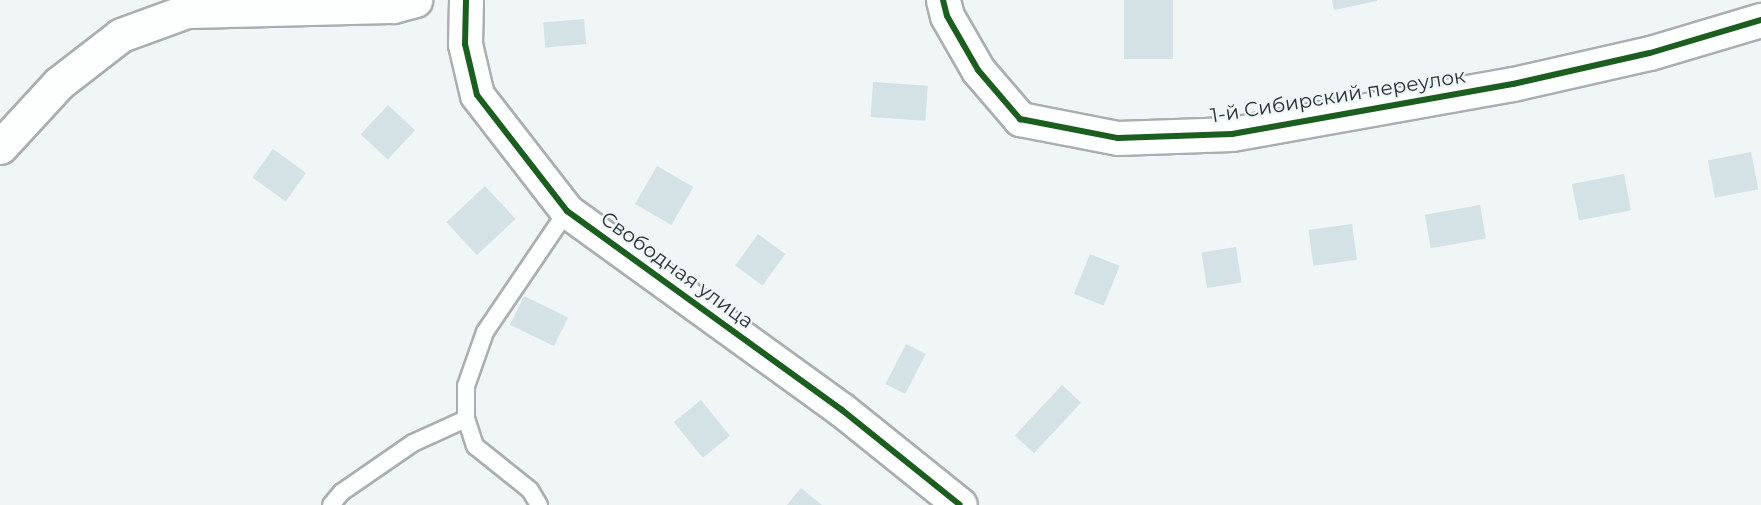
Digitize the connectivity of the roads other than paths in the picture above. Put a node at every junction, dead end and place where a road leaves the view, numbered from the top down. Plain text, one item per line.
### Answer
1 (465, 0) edge
2 (943, 0) edge
3 (404, 3) edge
4 (1761, 20) edge
5 (0, 147) edge
6 (567, 211) junction
7 (466, 419) junction
8 (331, 505) edge
9 (539, 505) edge
10 (960, 505) edge

1 - 6 street, Свободная улица
2 - 4 street, 1-й Сибирский переулок
3 - 5 street
6 - 7 lane
6 - 10 street, Свободная улица
7 - 8 lane
7 - 9 lane

